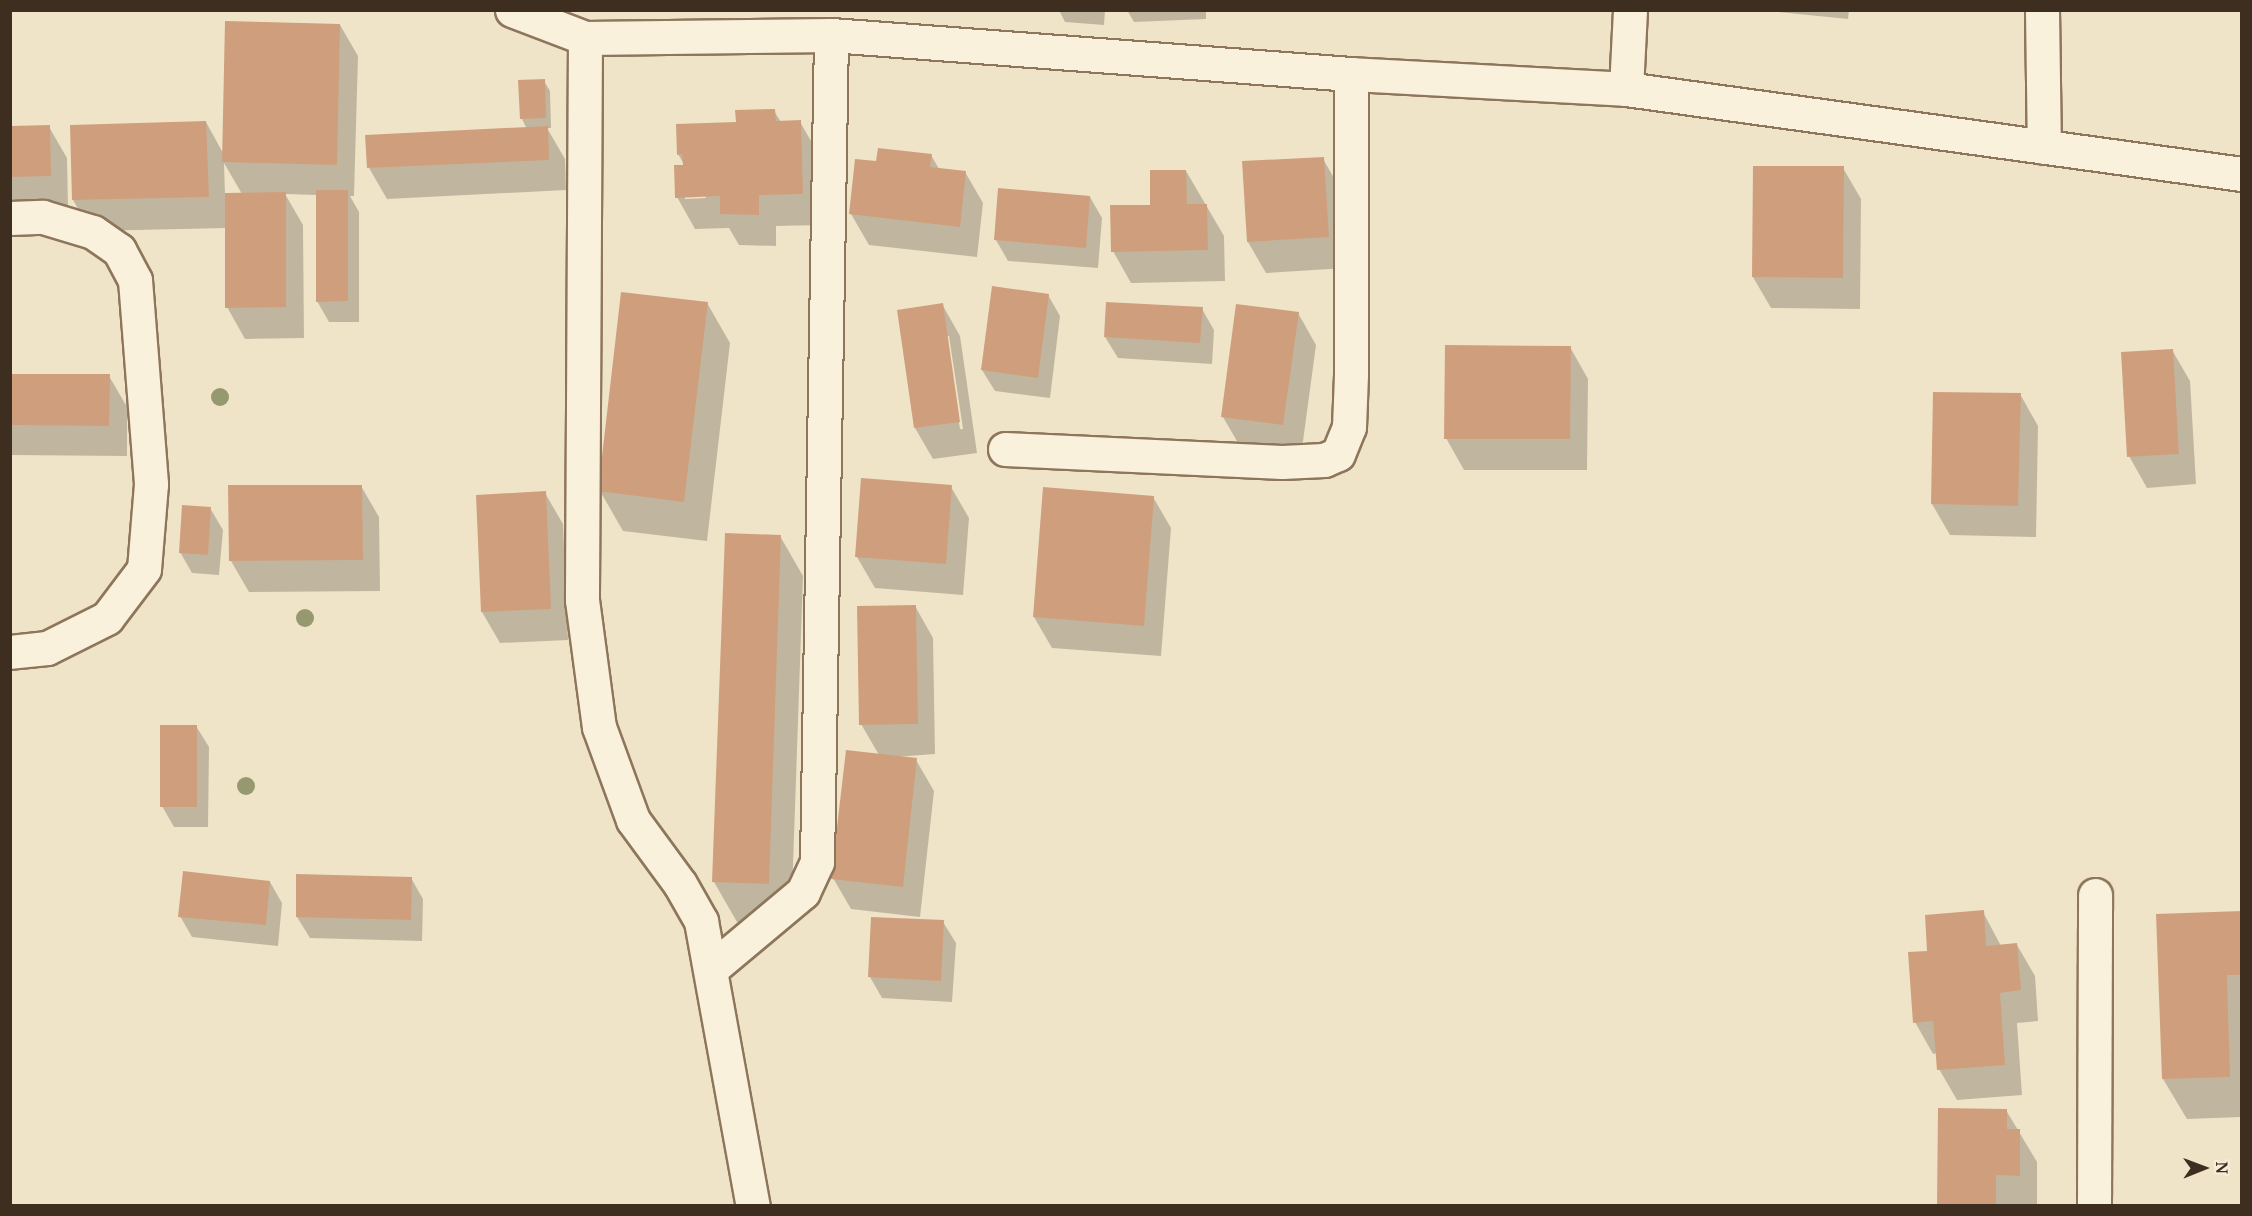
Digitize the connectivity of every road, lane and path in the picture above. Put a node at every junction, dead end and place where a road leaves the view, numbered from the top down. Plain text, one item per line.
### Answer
1 (512, 10) edge
2 (1630, 10) edge
3 (2042, 10) edge
4 (831, 35) junction
5 (585, 38) junction
6 (1351, 74) junction
7 (1626, 89) junction
8 (2044, 147) junction
9 (2241, 174) edge
10 (10, 218) edge
11 (1005, 449) dead end
12 (10, 652) edge
13 (2095, 895) dead end
14 (711, 969) junction
15 (753, 1206) edge
16 (2094, 1206) edge

1 - 5 street
2 - 7 street
3 - 8 street
4 - 5 street
4 - 6 street
4 - 14 street
5 - 14 street
6 - 7 street
6 - 11 street
7 - 8 street
8 - 9 street
10 - 12 street
13 - 16 street
14 - 15 street

